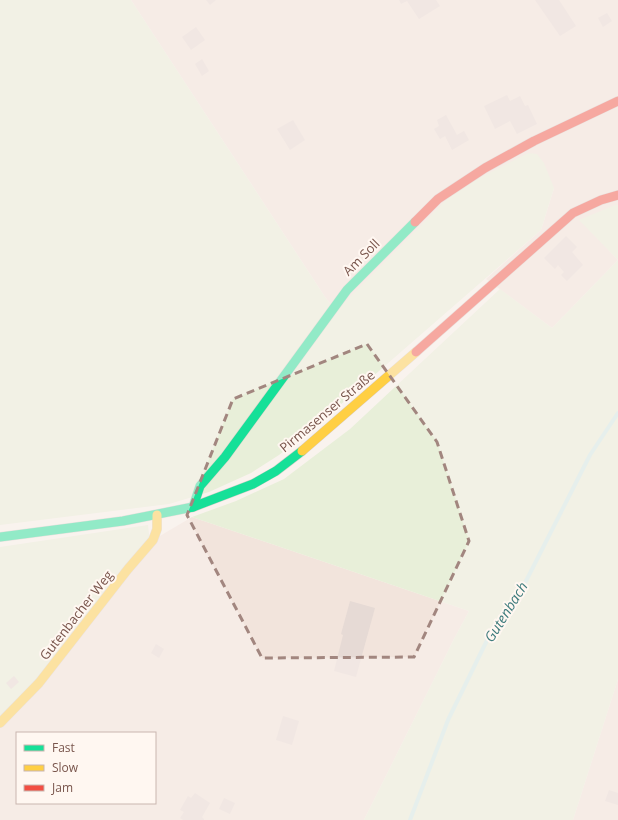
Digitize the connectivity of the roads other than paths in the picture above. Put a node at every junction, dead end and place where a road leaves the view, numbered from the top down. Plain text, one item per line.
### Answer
1 (618, 101) edge
2 (618, 195) edge
3 (193, 507) junction
4 (157, 515) junction
5 (0, 537) edge
6 (0, 723) edge

1 - 3 street, Am Soll
2 - 3 street, Pirmasenser Straße
3 - 4 street, Pirmasenser Straße
4 - 5 street, Pirmasenser Straße
4 - 6 street, Gutenbacher Weg

